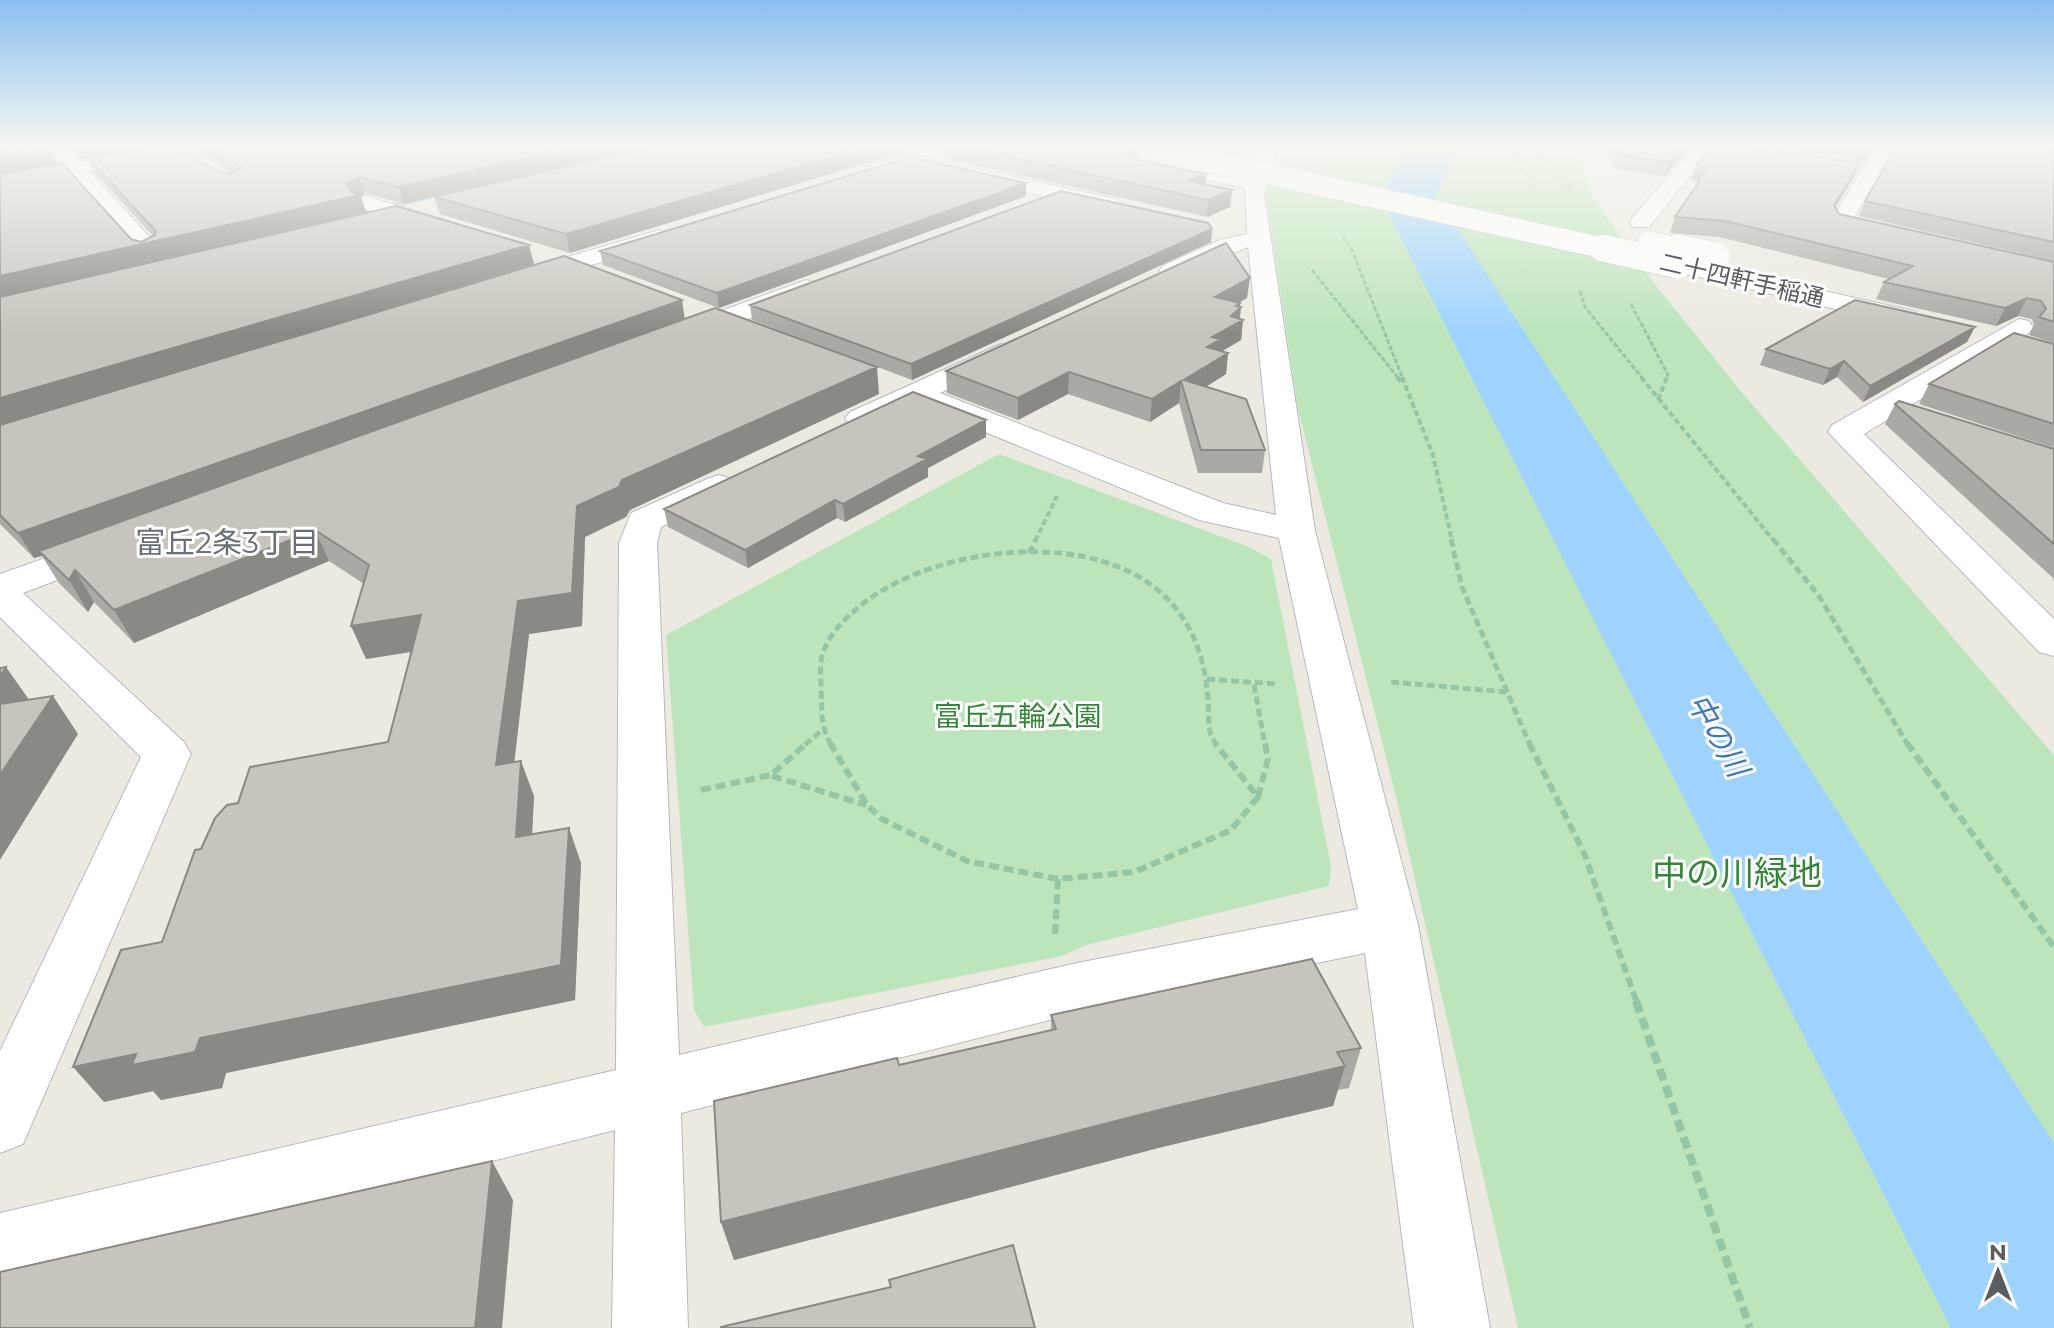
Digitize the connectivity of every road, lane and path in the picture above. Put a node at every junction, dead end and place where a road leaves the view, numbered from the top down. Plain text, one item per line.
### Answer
1 (113, 209) edge
2 (381, 209) edge
3 (1018, 209) edge
4 (1127, 209) edge
5 (1236, 209) edge
6 (1249, 209) edge
7 (1261, 209) edge
8 (1272, 209) edge
9 (1426, 209) edge
10 (1496, 209) edge
11 (1652, 209) edge
12 (1847, 209) edge
13 (1015, 210) edge
14 (1136, 211) edge
15 (1641, 222) dead end
16 (1335, 226) dead end
17 (688, 228) edge
18 (1212, 228) edge
19 (469, 235) edge
20 (1917, 239) edge
21 (512, 247) edge
22 (120, 257) edge
23 (569, 264) junction
24 (838, 276) edge
25 (1576, 276) dead end
26 (610, 280) edge
27 (494, 287) edge
28 (1128, 292) edge
29 (678, 305) edge
30 (719, 321) junction
31 (1043, 333) edge
32 (2010, 333) edge
33 (761, 336) edge
34 (645, 349) edge
35 (873, 378) edge
36 (1406, 388) junction
37 (914, 394) junction
38 (1884, 406) junction
39 (1927, 420) edge
40 (829, 434) edge
41 (758, 467) edge
42 (1096, 467) junction
43 (1296, 531) junction
44 (135, 538) edge
45 (1029, 553) junction
46 (0, 591) edge
47 (2054, 643) edge
48 (1207, 679) junction
49 (1386, 682) dead end
50 (1332, 683) junction
51 (1254, 685) junction
52 (1506, 692) junction
53 (822, 730) junction
54 (771, 775) junction
55 (1258, 797) junction
56 (645, 801) junction
57 (867, 805) junction
58 (1390, 925) junction
59 (2054, 947) edge
60 (646, 1093) junction
61 (0, 1122) edge
62 (0, 1249) edge
63 (650, 1328) edge
64 (1452, 1328) edge
65 (1750, 1328) edge

1 - 22 street
2 - 19 street
3 - 13 street
4 - 14 street
5 - 18 street
6 - 28 street
7 - 43 street
8 - 36 path
9 - 10 street, 二十四軒手稲通, bridge
11 - 15 street
12 - 20 street
16 - 36 path
17 - 23 street
21 - 23 street
23 - 26 street
23 - 27 street
24 - 30 street
25 - 59 path
29 - 30 street
30 - 33 street
30 - 34 street
31 - 37 street
32 - 38 street
35 - 37 street
36 - 52 path
37 - 40 street
37 - 42 street
38 - 39 street
38 - 47 street
41 - 56 street
42 - 43 street
42 - 45 path
43 - 50 street
44 - 46 street
45 - 48 path
45 - 53 path
46 - 61 street
48 - 51 path
48 - 55 path
49 - 52 path
50 - 51 path
50 - 58 street
51 - 55 path
52 - 65 path
53 - 54 path
53 - 57 path
54 - 56 path
54 - 57 path
55 - 57 path
56 - 60 street
58 - 60 street
58 - 64 street
60 - 62 street
60 - 63 street

